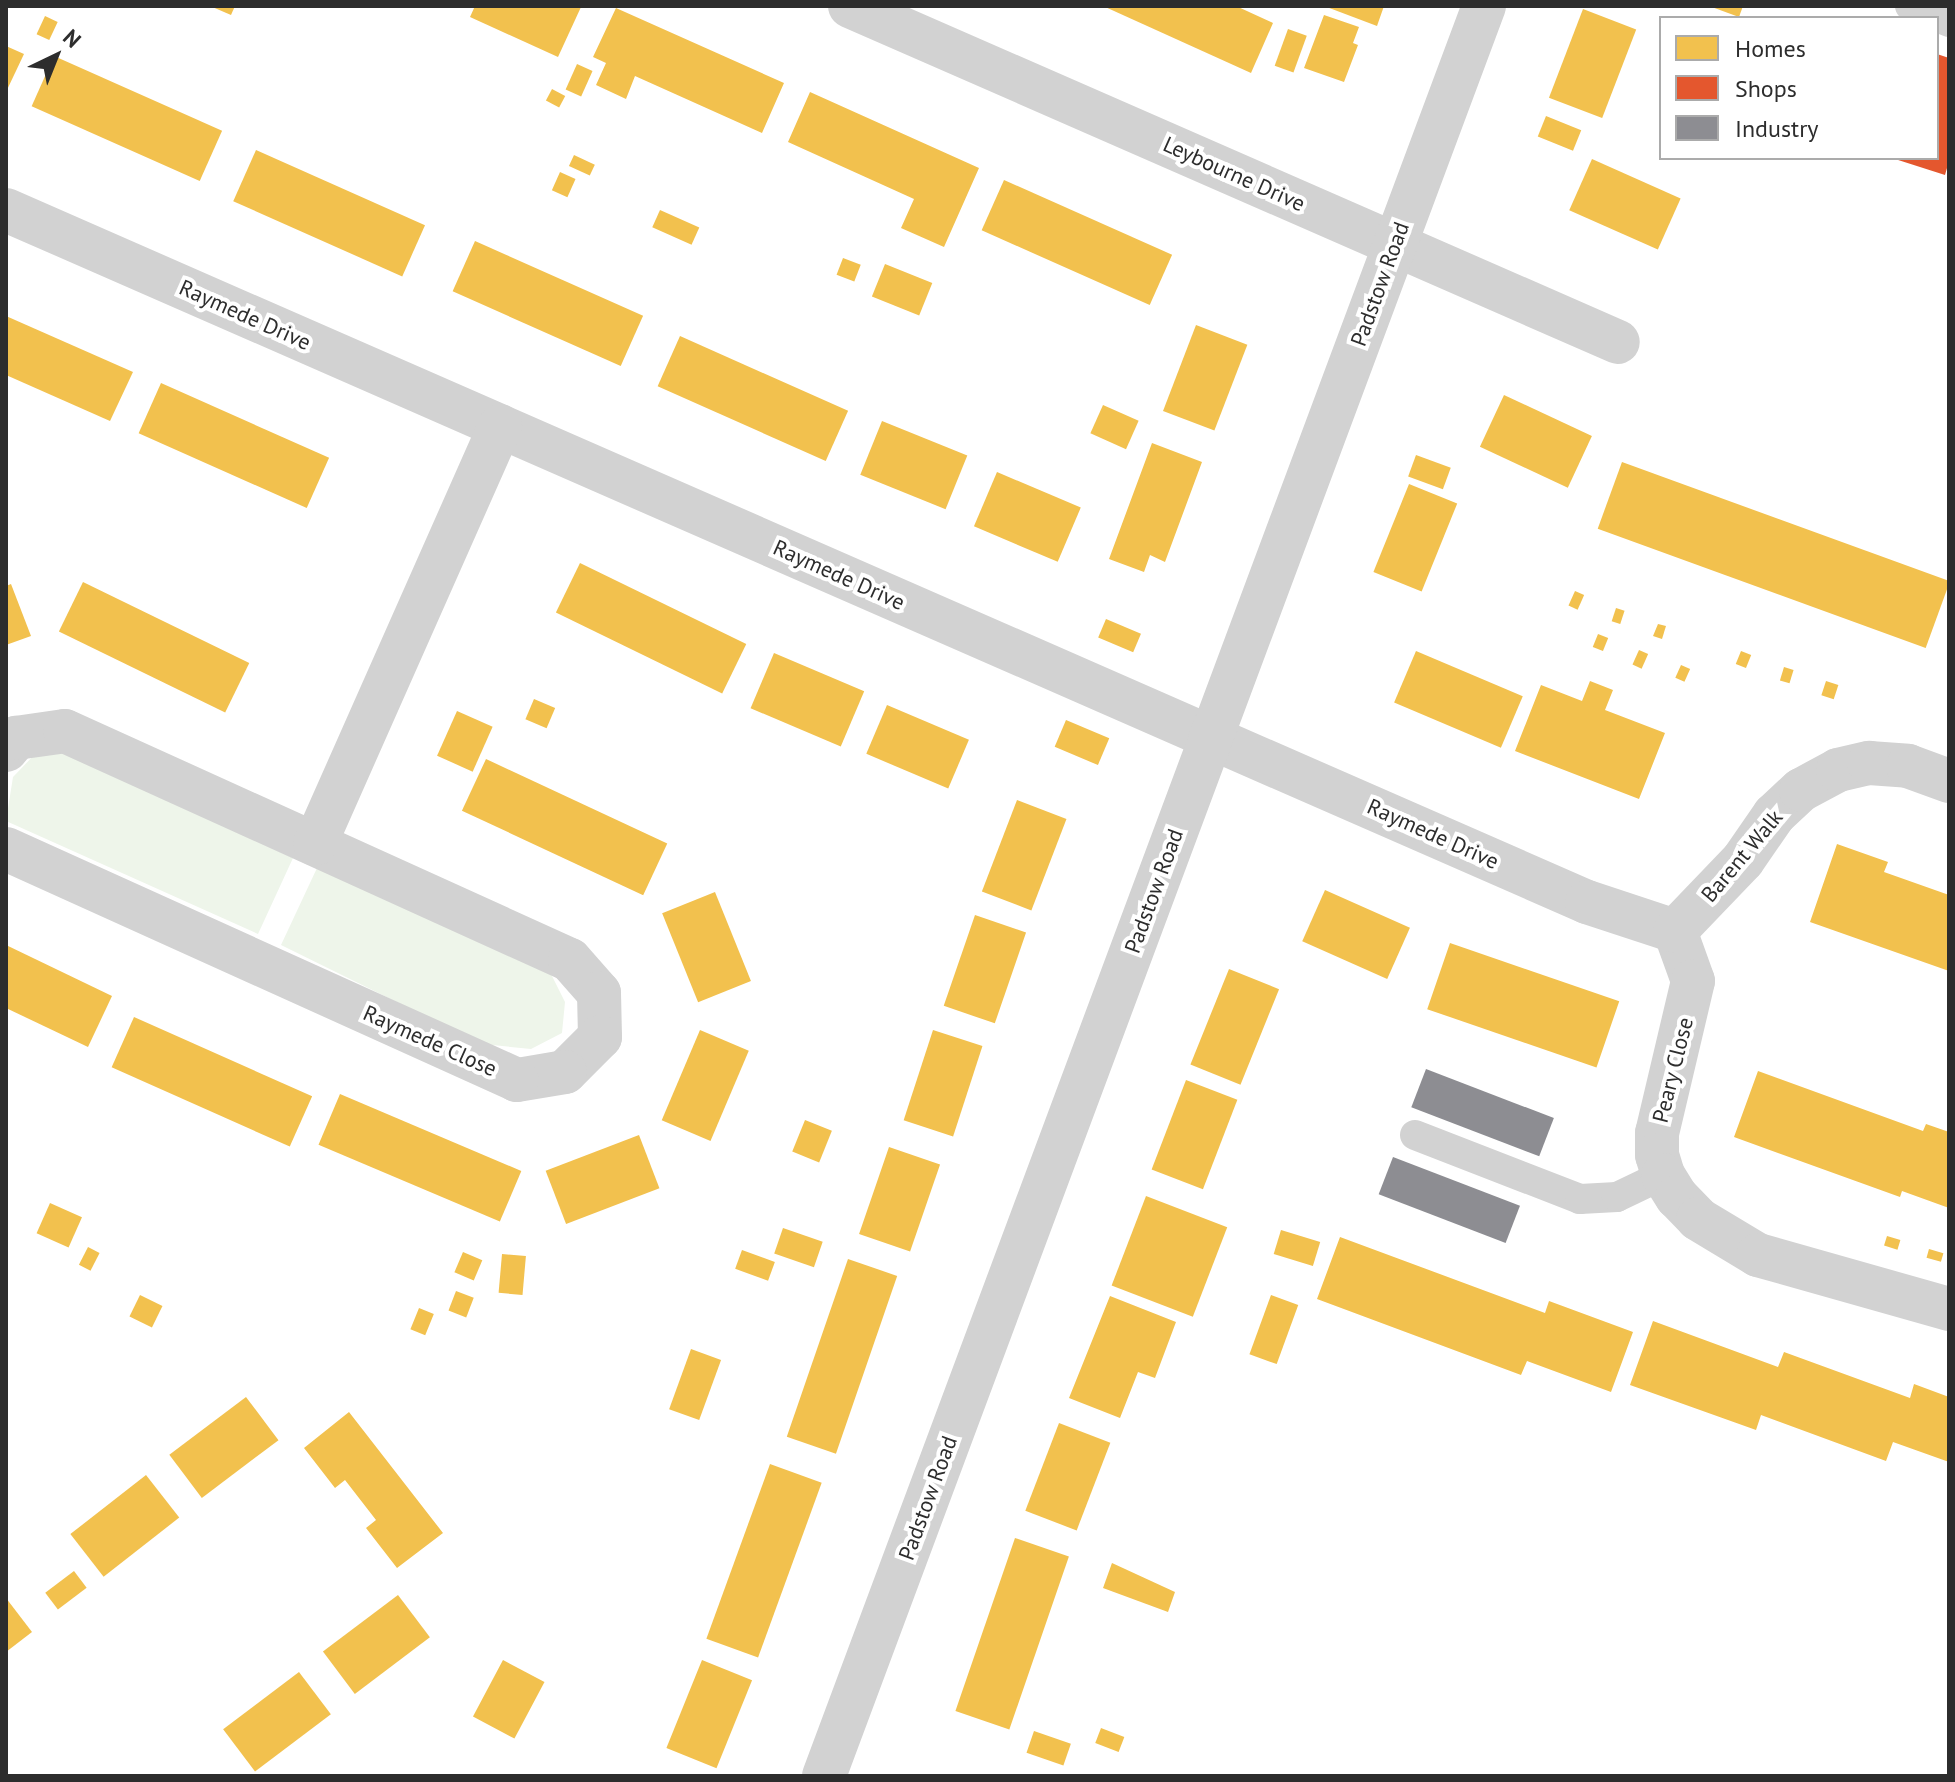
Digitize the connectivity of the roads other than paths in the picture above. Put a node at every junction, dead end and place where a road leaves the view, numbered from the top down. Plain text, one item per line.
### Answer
1 (850, 6) edge
2 (1484, 6) edge
3 (1910, 6) edge
4 (1934, 16) edge
5 (6, 210) edge
6 (1395, 245) junction
7 (1618, 342) dead end
8 (500, 426) junction
9 (1212, 737) junction
10 (6, 750) edge
11 (1949, 781) edge
12 (315, 844) junction
13 (6, 849) edge
14 (1675, 931) junction
15 (1415, 1135) dead end
16 (1663, 1175) junction
17 (1949, 1309) edge
18 (824, 1776) edge

1 - 6 street, Leybourne Drive
2 - 6 street, Padstow Road
3 - 4 lane
5 - 8 street, Raymede Drive
6 - 7 street, Leybourne Drive
6 - 9 street, Padstow Road
8 - 9 street, Raymede Drive
8 - 12 street
9 - 14 street, Raymede Drive
9 - 18 street, Padstow Road
10 - 12 street, Raymede Close
11 - 14 street, Barent Walk
12 - 13 street, Raymede Close
14 - 16 street, Peary Close
15 - 16 lane
16 - 17 street, Peary Close

